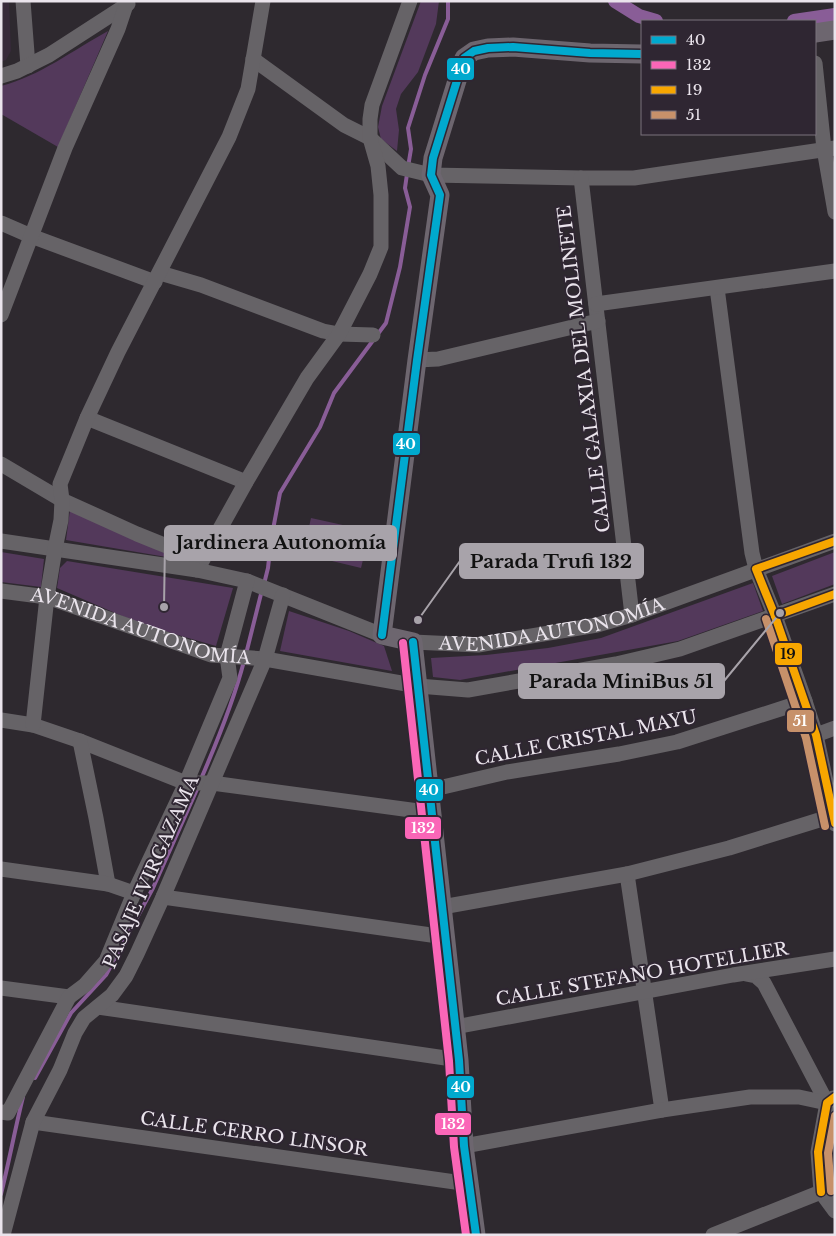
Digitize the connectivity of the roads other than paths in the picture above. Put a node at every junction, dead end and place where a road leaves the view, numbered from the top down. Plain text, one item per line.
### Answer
1 (23, 1) edge
2 (263, 1) edge
3 (410, 1) edge
4 (128, 3) edge
5 (835, 30) edge
6 (816, 33) edge
7 (641, 54) edge
8 (253, 59) junction
9 (28, 66) junction
10 (816, 69) edge
11 (1, 76) edge
12 (370, 138) junction
13 (829, 149) edge
14 (416, 171) junction
15 (581, 178) junction
16 (835, 212) edge
17 (1, 223) edge
18 (31, 236) junction
19 (835, 271) edge
20 (158, 277) junction
21 (718, 288) junction
22 (596, 304) junction
23 (1, 315) edge
24 (598, 321) junction
25 (339, 334) junction
26 (373, 335) dead end
27 (417, 360) junction
28 (87, 418) junction
29 (1, 464) edge
30 (246, 482) junction
31 (62, 500) junction
32 (1, 541) edge
33 (835, 541) edge
34 (55, 549) junction
35 (197, 570) junction
36 (756, 570) junction
37 (247, 581) junction
38 (1, 591) edge
39 (835, 594) edge
40 (283, 595) junction
41 (47, 597) junction
42 (632, 615) junction
43 (775, 616) junction
44 (382, 635) junction
45 (413, 642) junction
46 (227, 656) junction
47 (265, 659) junction
48 (418, 686) junction
49 (806, 701) junction
50 (1, 720) edge
51 (33, 725) junction
52 (835, 728) edge
53 (816, 735) junction
54 (80, 741) junction
55 (186, 783) junction
56 (212, 783) junction
57 (430, 790) junction
58 (433, 813) junction
59 (834, 820) edge
60 (1, 869) edge
61 (627, 874) junction
62 (108, 884) junction
63 (134, 893) junction
64 (162, 897) junction
65 (442, 907) junction
66 (445, 937) junction
67 (835, 959) edge
68 (746, 974) junction
69 (1, 988) edge
70 (644, 992) junction
71 (69, 997) junction
72 (98, 1007) junction
73 (455, 1028) junction
74 (459, 1060) junction
75 (831, 1100) edge
76 (662, 1110) junction
77 (4, 1112) edge
78 (33, 1122) junction
79 (464, 1146) junction
80 (469, 1184) junction
81 (828, 1192) edge
82 (835, 1211) edge
83 (3, 1235) edge
84 (476, 1235) edge
85 (713, 1235) edge

1 - 9 street
2 - 8 street
3 - 12 street
4 - 9 street
4 - 18 street
5 - 6 main road
7 - 14 main road
8 - 12 street
8 - 20 street
9 - 11 street
10 - 13 street
12 - 14 street
12 - 25 street
13 - 15 street
13 - 16 street
14 - 15 street
14 - 27 main road
15 - 22 street, CALLE GALAXIA DEL MOLINETE
17 - 18 street
18 - 20 street
18 - 23 street
19 - 21 street
20 - 25 street
20 - 28 street
21 - 22 street
21 - 36 street
22 - 24 street, CALLE GALAXIA DEL MOLINETE
24 - 27 street
24 - 42 street, CALLE GALAXIA DEL MOLINETE
25 - 26 street
25 - 30 street
27 - 44 main road
28 - 30 street
28 - 31 street
29 - 31 street
30 - 35 street
31 - 34 street
31 - 35 street
32 - 34 street, AVENIDA AUTONOMÍA
33 - 36 street, AVENIDA AUTONOMÍA
34 - 35 street, AVENIDA AUTONOMÍA
34 - 41 street
35 - 37 street, AVENIDA AUTONOMÍA
36 - 42 street, AVENIDA AUTONOMÍA
36 - 43 street
37 - 40 street, AVENIDA AUTONOMÍA
37 - 46 street, PASAJE IVIRGAZAMA
38 - 41 street, AVENIDA AUTONOMÍA
39 - 43 street, AVENIDA AUTONOMÍA
40 - 44 street, AVENIDA AUTONOMÍA
40 - 47 street, PASAJE IVIRGAZAMA
41 - 46 street, AVENIDA AUTONOMÍA
41 - 51 street
42 - 45 street, AVENIDA AUTONOMÍA
43 - 48 street, AVENIDA AUTONOMÍA
43 - 49 street
44 - 45 main road, AVENIDA AUTONOMÍA
45 - 48 main road
46 - 47 street, AVENIDA AUTONOMÍA
46 - 55 street, PASAJE IVIRGAZAMA
47 - 48 street, AVENIDA AUTONOMÍA
47 - 56 street, PASAJE IVIRGAZAMA
48 - 57 main road
49 - 53 street
49 - 57 street, CALLE CRISTAL MAYU
50 - 51 street
51 - 54 street
52 - 53 street
53 - 59 street
54 - 55 street
54 - 62 street
55 - 56 street
55 - 63 street, PASAJE IVIRGAZAMA
56 - 58 street
56 - 64 street, PASAJE IVIRGAZAMA
57 - 58 main road
58 - 65 main road
59 - 61 street
60 - 62 street
61 - 65 street
61 - 70 street
62 - 63 street
63 - 71 street, PASAJE IVIRGAZAMA
64 - 66 street
64 - 72 street, PASAJE IVIRGAZAMA
65 - 66 main road
66 - 73 main road
67 - 68 street, CALLE STEFANO HOTELLIER
68 - 70 street, CALLE STEFANO HOTELLIER
68 - 75 street
69 - 71 street
70 - 73 street, CALLE STEFANO HOTELLIER
70 - 76 street
71 - 77 street, PASAJE IVIRGAZAMA
72 - 74 street
72 - 78 street, PASAJE IVIRGAZAMA
73 - 74 main road
74 - 79 main road
75 - 76 street
75 - 81 street
76 - 79 street
78 - 80 street, CALLE CERRO LINSOR
78 - 83 street, PASAJE IVIRGAZAMA
79 - 80 main road
80 - 84 main road
81 - 82 street
81 - 85 street

